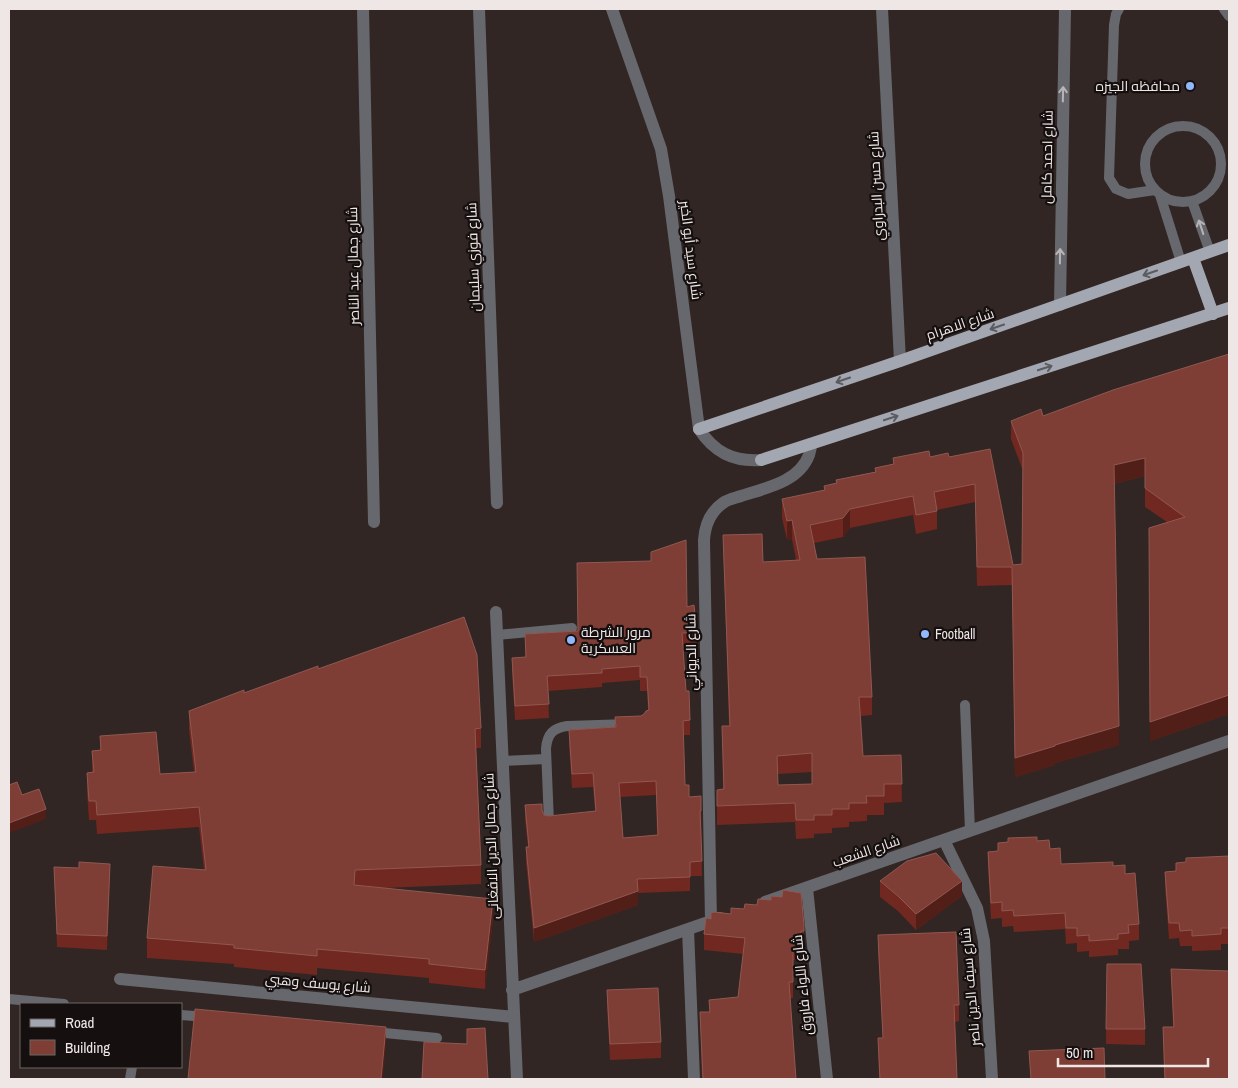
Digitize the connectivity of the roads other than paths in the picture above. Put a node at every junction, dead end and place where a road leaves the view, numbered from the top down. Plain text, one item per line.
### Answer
1 (363, 9) edge
2 (479, 9) edge
3 (612, 9) edge
4 (882, 9) edge
5 (1065, 9) edge
6 (1119, 9) edge
7 (1224, 9) edge
8 (1229, 16) edge
9 (1229, 173) edge
10 (1218, 179) junction
11 (1157, 193) junction
12 (1192, 201) junction
13 (1229, 246) edge
14 (1210, 252) junction
15 (1187, 260) junction
16 (1060, 305) junction
17 (1229, 308) edge
18 (1213, 314) junction
19 (900, 361) junction
20 (699, 429) junction
21 (811, 444) junction
22 (761, 460) joint
23 (497, 503) dead end
24 (374, 522) dead end
25 (496, 612) dead end
26 (572, 628) dead end
27 (497, 635) junction
28 (965, 705) dead end
29 (640, 723) edge
30 (1229, 741) edge
31 (546, 759) junction
32 (503, 761) junction
33 (549, 823) edge
34 (970, 831) junction
35 (944, 840) junction
36 (807, 888) junction
37 (755, 906) edge
38 (729, 915) edge
39 (711, 921) junction
40 (688, 929) junction
41 (120, 979) dead end
42 (512, 990) junction
43 (9, 999) edge
44 (53, 1003) edge
45 (182, 1015) edge
46 (514, 1017) junction
47 (221, 1018) edge
48 (368, 1032) edge
49 (437, 1038) dead end
50 (516, 1079) edge
51 (694, 1079) edge
52 (827, 1079) edge
53 (992, 1079) edge

1 - 24 street, شارع جمال عبد الناصر
2 - 23 street, شارع فوزي سليمان
3 - 20 street, شارع سيد أبو الخير
4 - 19 street, شارع حسن البدراوي
16 -> 5 street, شارع احمد كامل
6 - 11 lane
7 - 8 lane
9 - 10 lane
10 - 11 lane
10 - 12 lane
11 - 12 lane
11 - 15 lane
14 -> 12 lane
13 - 14 main road, شارع الاهرام
14 - 15 main road, شارع الاهرام
15 -> 16 main road, شارع الاهرام
15 - 18 main road
16 -> 19 main road, شارع الاهرام
17 - 18 main road
21 -> 18 main road
19 -> 20 main road, شارع الاهرام
20 - 22 street
21 - 22 main road
21 - 39 street, شارع الديواني
25 - 27 street, شارع جمال الدين الافغانى
26 - 27 lane
27 - 32 street, شارع جمال الدين الافغانى
28 - 34 lane
29 - 31 lane
30 - 34 street, شارع الشعب
31 - 32 lane
31 - 33 lane
32 - 42 street, شارع جمال الدين الافغانى
34 - 35 street, شارع الشعب
35 - 36 street, شارع الشعب
35 - 53 street, شارع سيف الدين ناصر
36 - 37 street, شارع الشعب
36 - 52 street, شارع اللواء فاروق
38 - 39 street
39 - 40 street
40 - 42 street
40 - 51 street
41 - 46 street, شارع يوسف وهبي
42 - 46 street, شارع جمال الدين الافغانى
43 - 44 lane
45 - 47 lane
46 - 50 street, شارع جمال الدين الافغانى
48 - 49 lane

